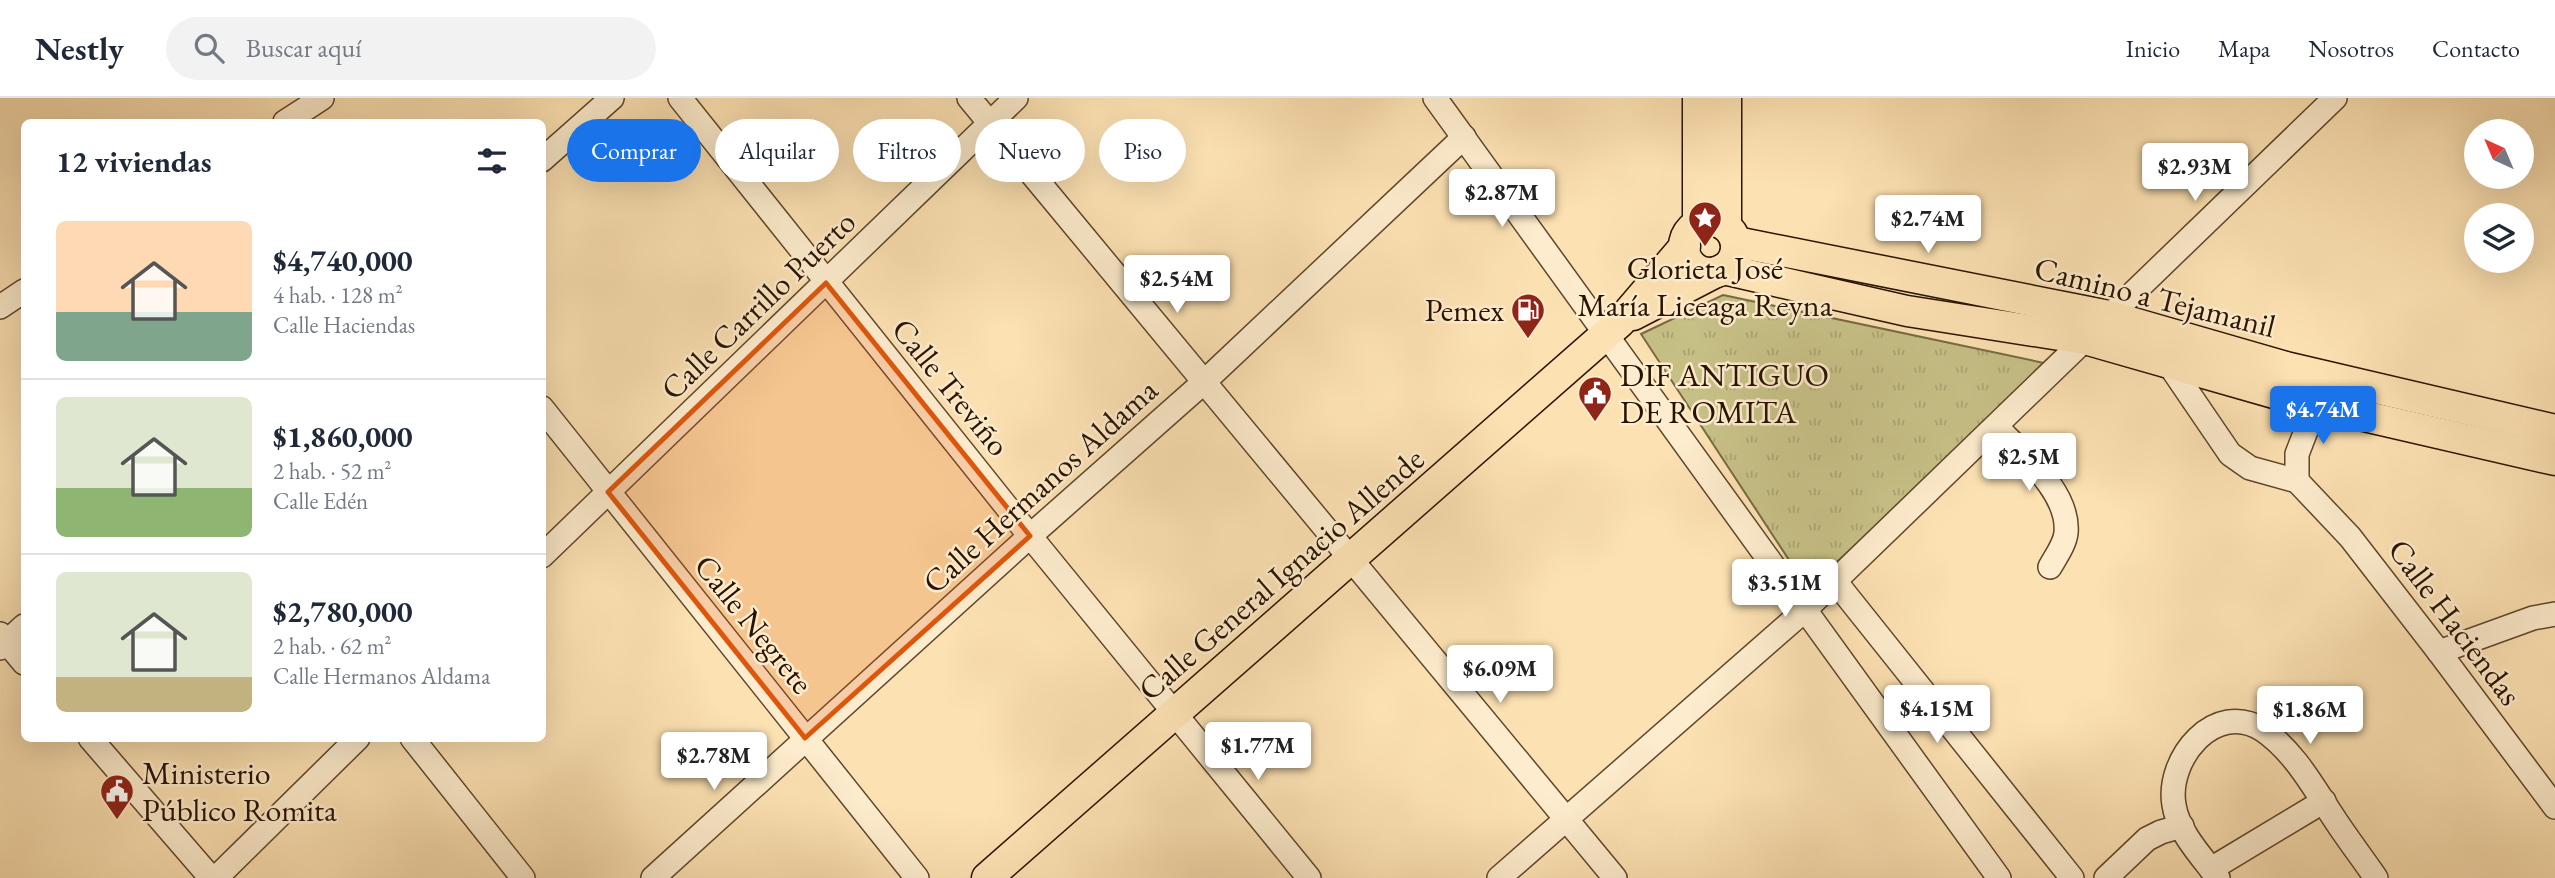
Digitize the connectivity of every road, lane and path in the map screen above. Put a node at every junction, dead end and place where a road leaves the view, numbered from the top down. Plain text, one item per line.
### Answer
1 (612, 98) edge
2 (680, 98) edge
3 (969, 98) edge
4 (1016, 98) edge
5 (1435, 98) edge
6 (1698, 98) edge
7 (1726, 98) edge
8 (2335, 98) edge
9 (316, 109) edge
10 (292, 119) edge
11 (986, 119) edge
12 (995, 119) edge
13 (1464, 137) junction
14 (975, 139) edge
15 (546, 156) edge
16 (1038, 182) edge
17 (1711, 235) junction
18 (1720, 271) junction
19 (827, 283) junction
20 (21, 293) edge
21 (0, 307) edge
22 (2109, 316) junction
23 (1612, 329) junction
24 (2085, 339) junction
25 (2168, 363) junction
26 (1204, 382) junction
27 (2316, 405) junction
28 (546, 413) edge
29 (1996, 425) junction
30 (2555, 430) edge
31 (2555, 460) edge
32 (2297, 481) junction
33 (608, 492) junction
34 (1030, 536) junction
35 (546, 552) edge
36 (1351, 559) junction
37 (2050, 567) dead end
38 (1835, 581) junction
39 (1805, 609) junction
40 (2555, 614) edge
41 (21, 628) edge
42 (2, 641) edge
43 (2439, 652) junction
44 (21, 660) edge
45 (1174, 713) junction
46 (805, 738) junction
47 (93, 742) edge
48 (354, 742) edge
49 (415, 742) edge
50 (2324, 802) junction
51 (2555, 807) edge
52 (1566, 820) junction
53 (2182, 827) junction
54 (2214, 873) edge
55 (211, 878) edge
56 (216, 878) edge
57 (523, 878) edge
58 (653, 878) edge
59 (918, 878) edge
60 (987, 878) edge
61 (1309, 878) edge
62 (1499, 878) edge
63 (1615, 878) edge
64 (1999, 878) edge
65 (2072, 878) edge
66 (2107, 878) edge
67 (2376, 878) edge

1 - 15 street
2 - 19 street, Calle Treviño
3 - 11 street
4 - 12 street, Calle Carrillo Puerto
5 - 13 street
6 - 17 main road
7 - 17 main road
8 - 22 street
9 - 10 street
13 - 23 street
13 - 26 street, Calle Hermanos Aldama
14 - 19 street, Calle Carrillo Puerto
16 - 26 street
17 - 18 main road
17 - 18 main road, Camino a Tejamanil
17 - 22 main road, Camino a Tejamanil
17 - 23 main road, Calle General Ignacio Allende
18 - 23 main road, Calle General Ignacio Allende
18 - 24 main road, Camino a Tejamanil
19 - 33 street, Calle Carrillo Puerto
19 - 34 street, Calle Treviño
20 - 21 street
22 - 24 street
22 - 30 main road, Camino a Tejamanil
23 - 36 main road, Calle General Ignacio Allende
23 - 39 street
24 - 25 main road, Camino a Tejamanil
24 - 29 street
25 - 27 main road, Camino a Tejamanil
25 - 32 street
26 - 34 street, Calle Hermanos Aldama
26 - 36 street
27 - 31 main road, Camino a Tejamanil
27 - 32 street
28 - 33 street, Calle Negrete
29 - 37 street
29 - 38 street
32 - 43 street, Calle Haciendas
33 - 35 street, Calle Carrillo Puerto
33 - 46 street, Calle Negrete
34 - 45 street, Calle Treviño
34 - 46 street, Calle Hermanos Aldama
36 - 45 main road, Calle General Ignacio Allende
36 - 52 street
38 - 39 street
38 - 65 street
39 - 52 street
39 - 64 street
40 - 43 street
41 - 42 street
42 - 44 street
43 - 51 street, Calle Haciendas
45 - 60 main road, Calle General Ignacio Allende
45 - 61 street, Calle Treviño
46 - 58 street, Calle Hermanos Aldama
46 - 59 street, Calle Negrete
47 - 55 street
48 - 56 street
49 - 57 street
50 - 53 street
50 - 54 street
50 - 67 street
52 - 62 street
52 - 63 street
53 - 54 street
53 - 66 street

